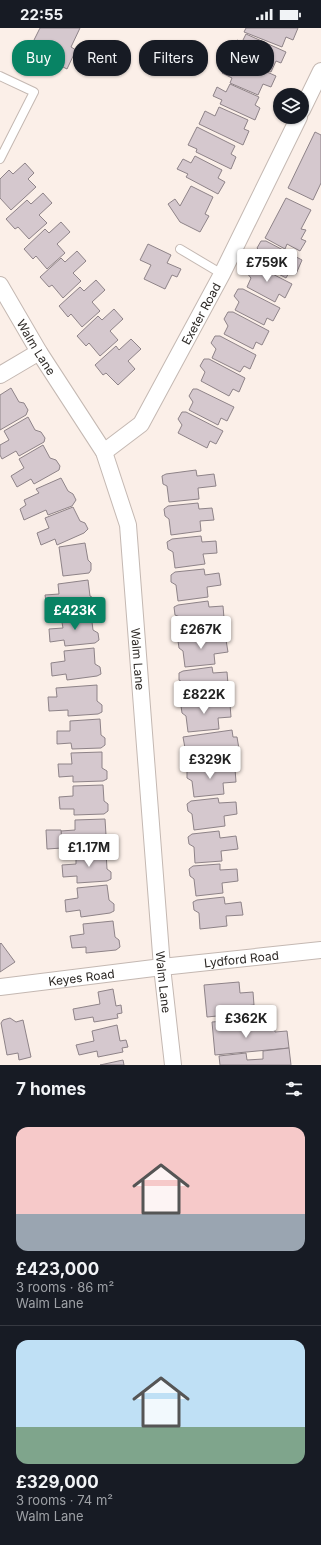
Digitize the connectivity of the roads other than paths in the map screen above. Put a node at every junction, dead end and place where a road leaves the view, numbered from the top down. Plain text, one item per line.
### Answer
1 (321, 71) edge
2 (0, 76) edge
3 (309, 96) edge
4 (296, 124) edge
5 (0, 159) edge
6 (180, 249) dead end
7 (222, 274) junction
8 (0, 285) edge
9 (39, 352) junction
10 (0, 375) edge
11 (104, 452) junction
12 (321, 950) edge
13 (162, 967) junction
14 (0, 987) edge
15 (173, 1065) edge

1 - 3 street
2 - 5 lane
4 - 7 street, Exeter Road
6 - 7 lane
7 - 11 street, Exeter Road
8 - 9 street, Walm Lane
9 - 10 street
9 - 11 street, Walm Lane
11 - 13 street, Walm Lane
12 - 13 street, Lydford Road
13 - 14 street, Keyes Road
13 - 15 street, Walm Lane

